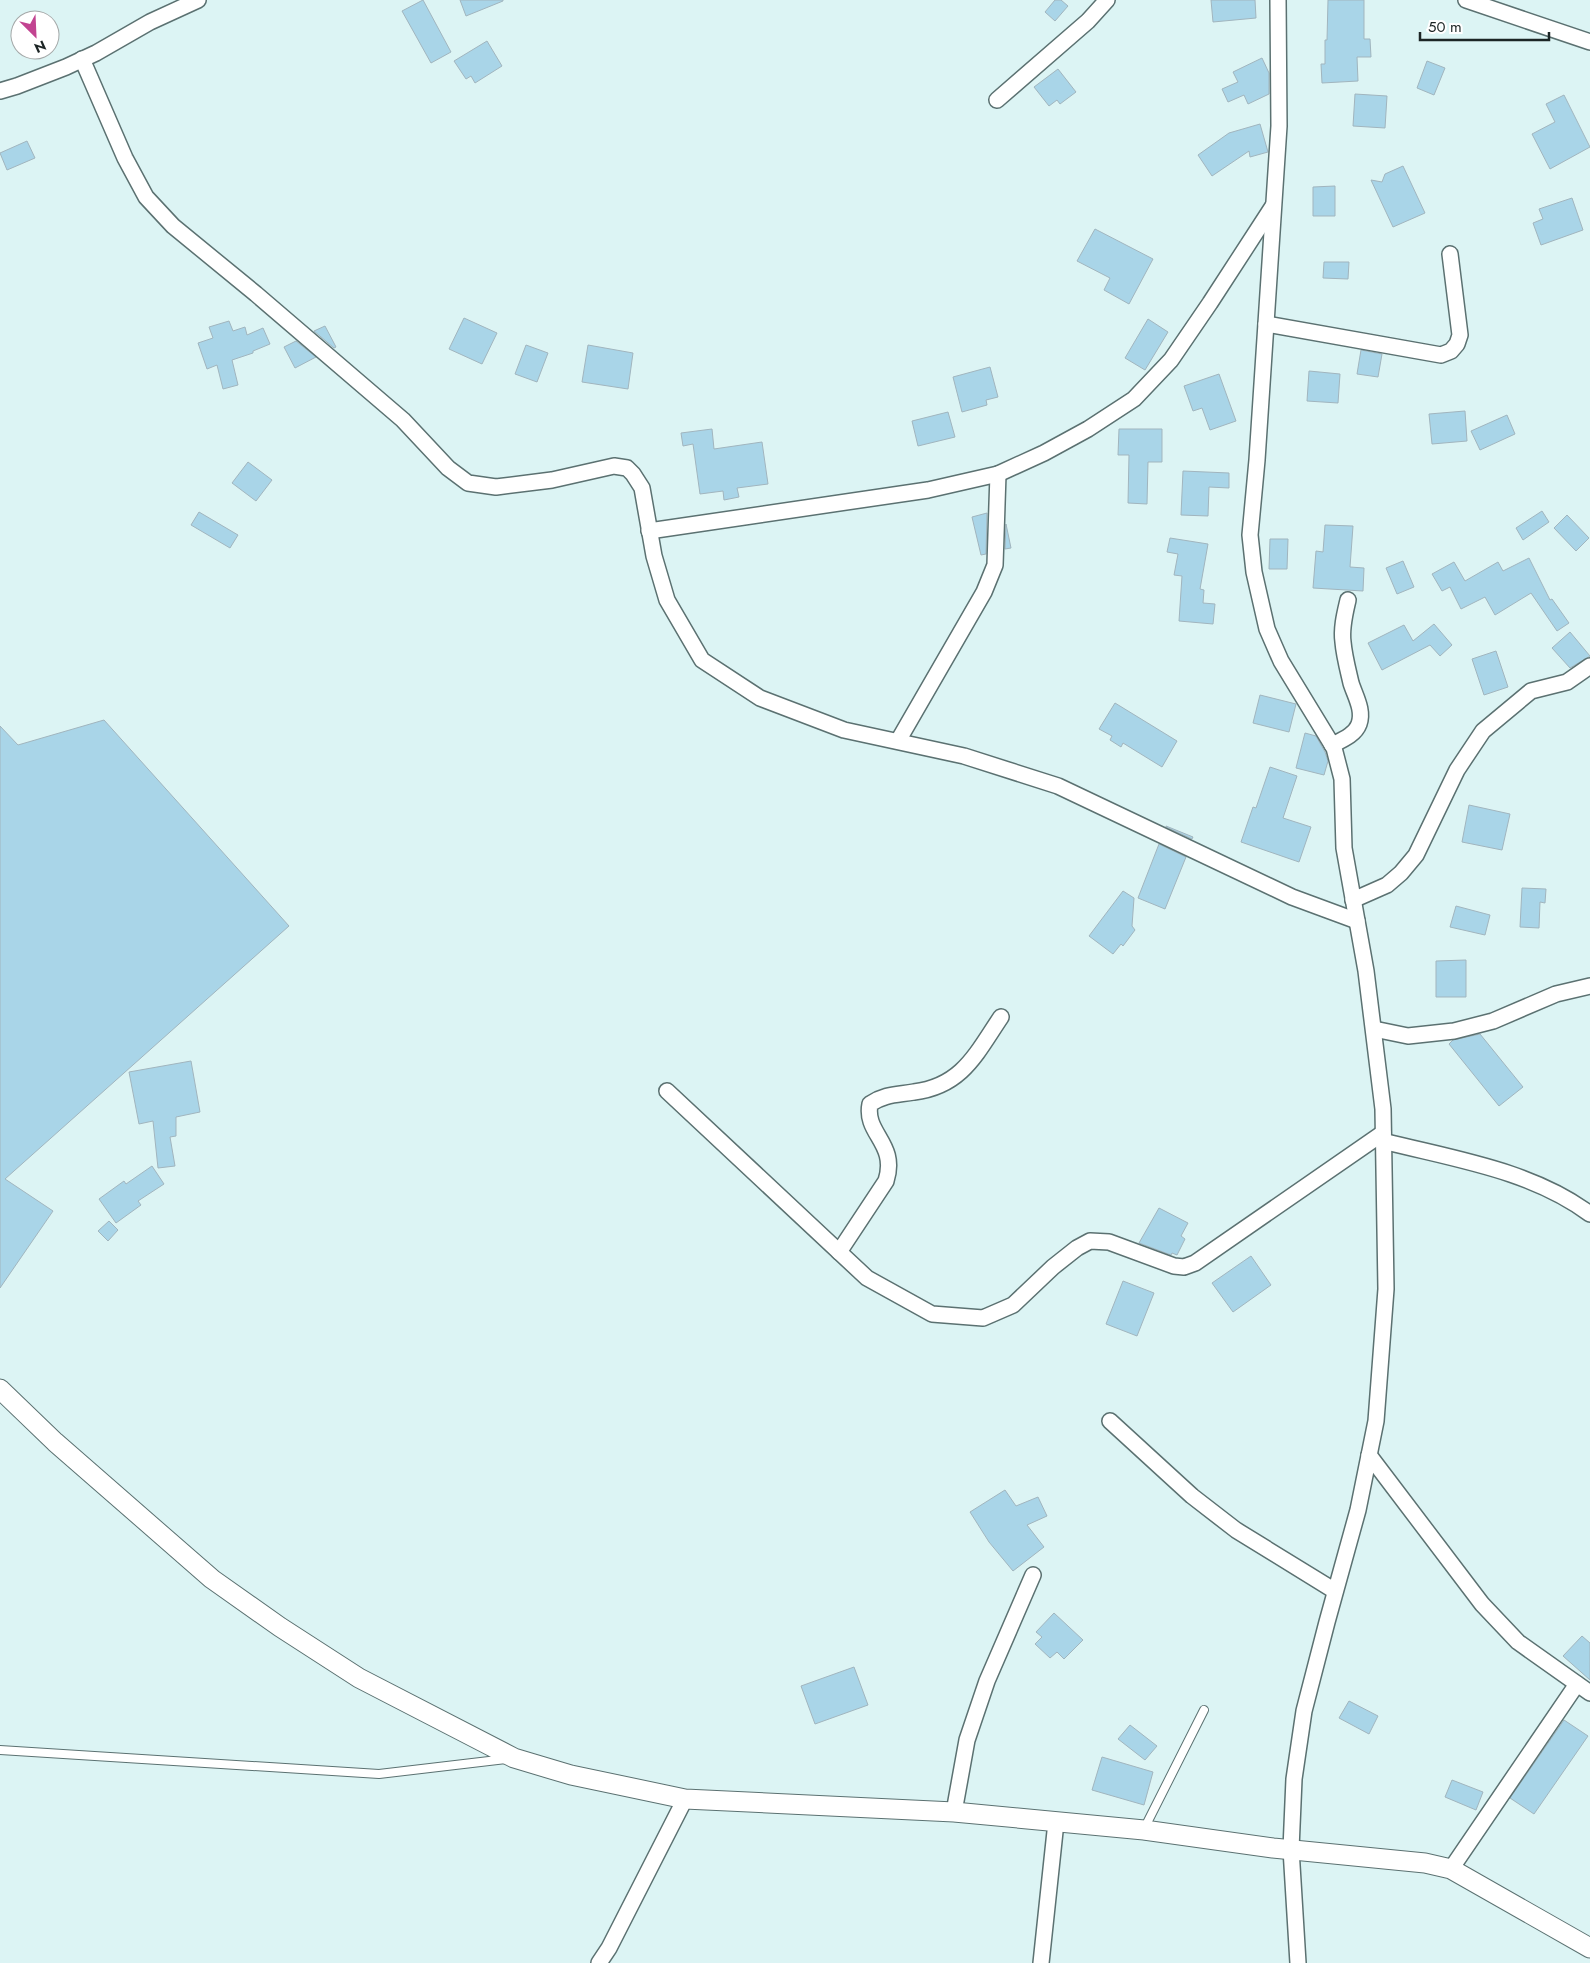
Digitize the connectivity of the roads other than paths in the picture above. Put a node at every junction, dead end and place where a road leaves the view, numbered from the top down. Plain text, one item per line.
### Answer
1 (198, 0) edge
2 (1107, 0) edge
3 (1278, 0) edge
4 (1466, 0) edge
5 (1508, 6) edge
6 (1590, 42) edge
7 (82, 59) junction
8 (0, 90) edge
9 (997, 100) dead end
10 (1274, 205) junction
11 (1450, 254) dead end
12 (1266, 324) junction
13 (998, 474) junction
14 (649, 531) junction
15 (1348, 600) dead end
16 (1590, 666) edge
17 (898, 741) junction
18 (1332, 745) junction
19 (1353, 900) junction
20 (1357, 921) junction
21 (1590, 986) edge
22 (1001, 1017) dead end
23 (1374, 1029) junction
24 (667, 1091) dead end
25 (1383, 1137) junction
26 (1590, 1214) edge
27 (839, 1252) junction
28 (0, 1389) edge
29 (1110, 1421) dead end
30 (1369, 1455) junction
31 (1033, 1575) dead end
32 (1335, 1591) junction
33 (1577, 1684) junction
34 (1590, 1693) edge
35 (1204, 1710) dead end
36 (0, 1750) edge
37 (514, 1758) junction
38 (685, 1800) junction
39 (954, 1812) junction
40 (1056, 1822) junction
41 (1144, 1830) junction
42 (1291, 1849) junction
43 (1451, 1869) junction
44 (1590, 1948) edge
45 (599, 1963) edge
46 (1041, 1963) edge
47 (1298, 1963) edge

1 - 7 street
2 - 9 street
3 - 10 street
4 - 5 street
5 - 6 street
7 - 8 street
7 - 14 street
10 - 12 street
10 - 13 street
11 - 12 street
12 - 18 street
13 - 14 street
13 - 17 street
14 - 17 street
15 - 18 street
16 - 19 street
17 - 20 street
18 - 19 street
19 - 20 street
20 - 23 street
21 - 23 street
22 - 27 street
23 - 25 street
24 - 27 street
25 - 26 street
25 - 27 street
25 - 30 street
28 - 37 street
29 - 32 street
30 - 32 street
30 - 33 street
31 - 39 street
32 - 42 street
33 - 34 street
33 - 43 street
35 - 41 lane
36 - 37 lane
37 - 38 street
38 - 39 street
38 - 45 street
39 - 40 street
40 - 41 street
40 - 46 street
41 - 42 street
42 - 43 street
42 - 47 street
43 - 44 street

